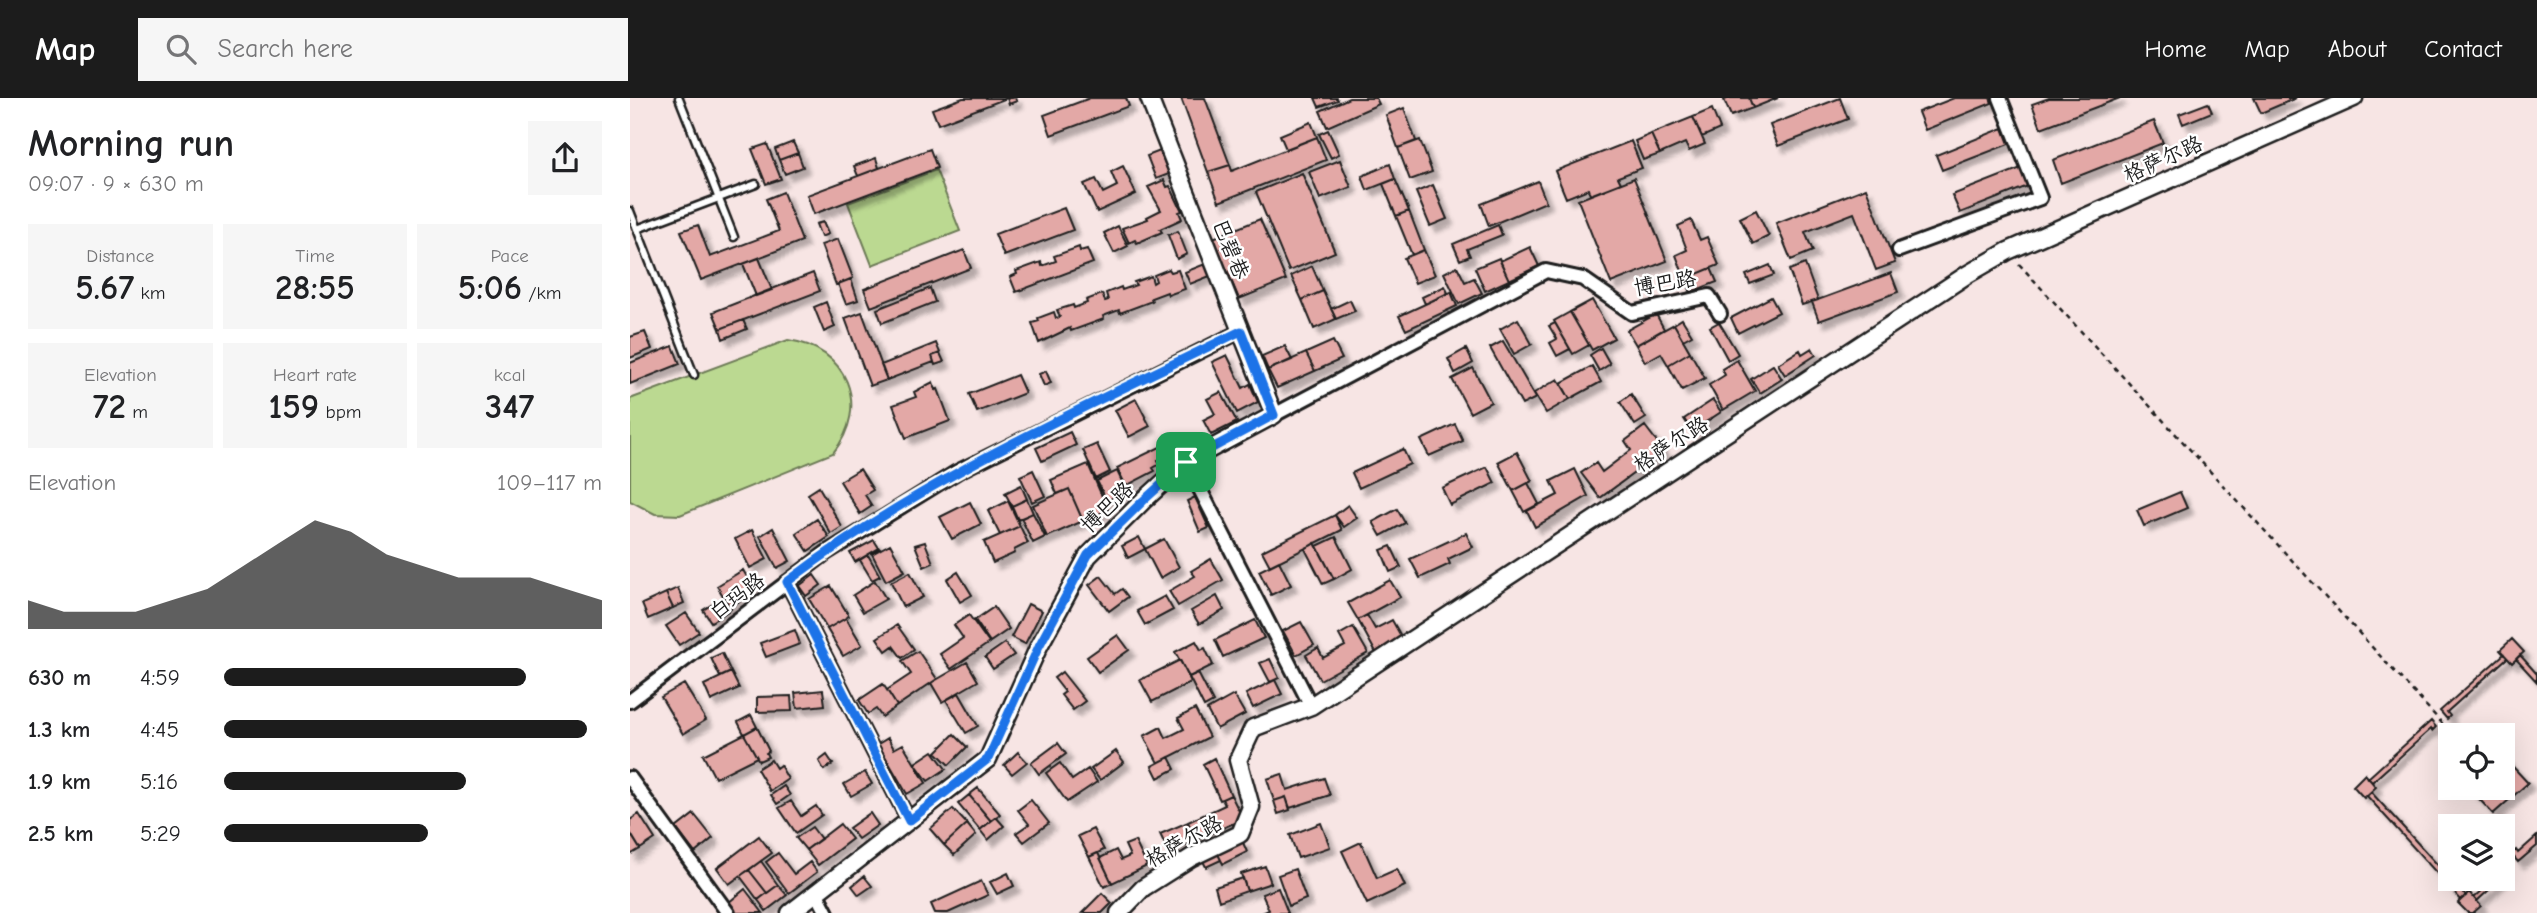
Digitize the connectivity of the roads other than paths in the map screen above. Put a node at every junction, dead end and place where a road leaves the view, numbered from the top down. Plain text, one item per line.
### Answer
1 (679, 98) edge
2 (1150, 98) edge
3 (2000, 98) edge
4 (2354, 98) edge
5 (756, 184) dead end
6 (718, 198) junction
7 (630, 211) edge
8 (637, 229) junction
9 (734, 237) dead end
10 (1899, 250) dead end
11 (1720, 314) dead end
12 (1241, 331) junction
13 (694, 375) dead end
14 (1274, 415) junction
15 (1186, 462) junction
16 (787, 582) junction
17 (630, 701) edge
18 (1311, 706) junction
19 (630, 778) edge
20 (909, 821) junction
21 (817, 892) junction
22 (729, 913) edge
23 (790, 913) edge
24 (827, 913) edge
25 (1119, 913) edge

1 - 6 lane
2 - 12 street, 巴碧巷
3 - 10 street
4 - 18 street, 格萨尔路
5 - 6 lane
6 - 8 lane
6 - 9 lane
7 - 8 lane
8 - 13 lane
11 - 14 street, 博巴路
12 - 14 street, 巴碧巷
12 - 16 street, 白玛路
14 - 15 street, 博巴路
15 - 18 street
15 - 20 street, 博巴路
16 - 17 street, 白玛路
16 - 20 street
18 - 25 street, 格萨尔路
19 - 22 street
20 - 21 street, 博巴路
21 - 23 street, 博巴路
21 - 24 street

